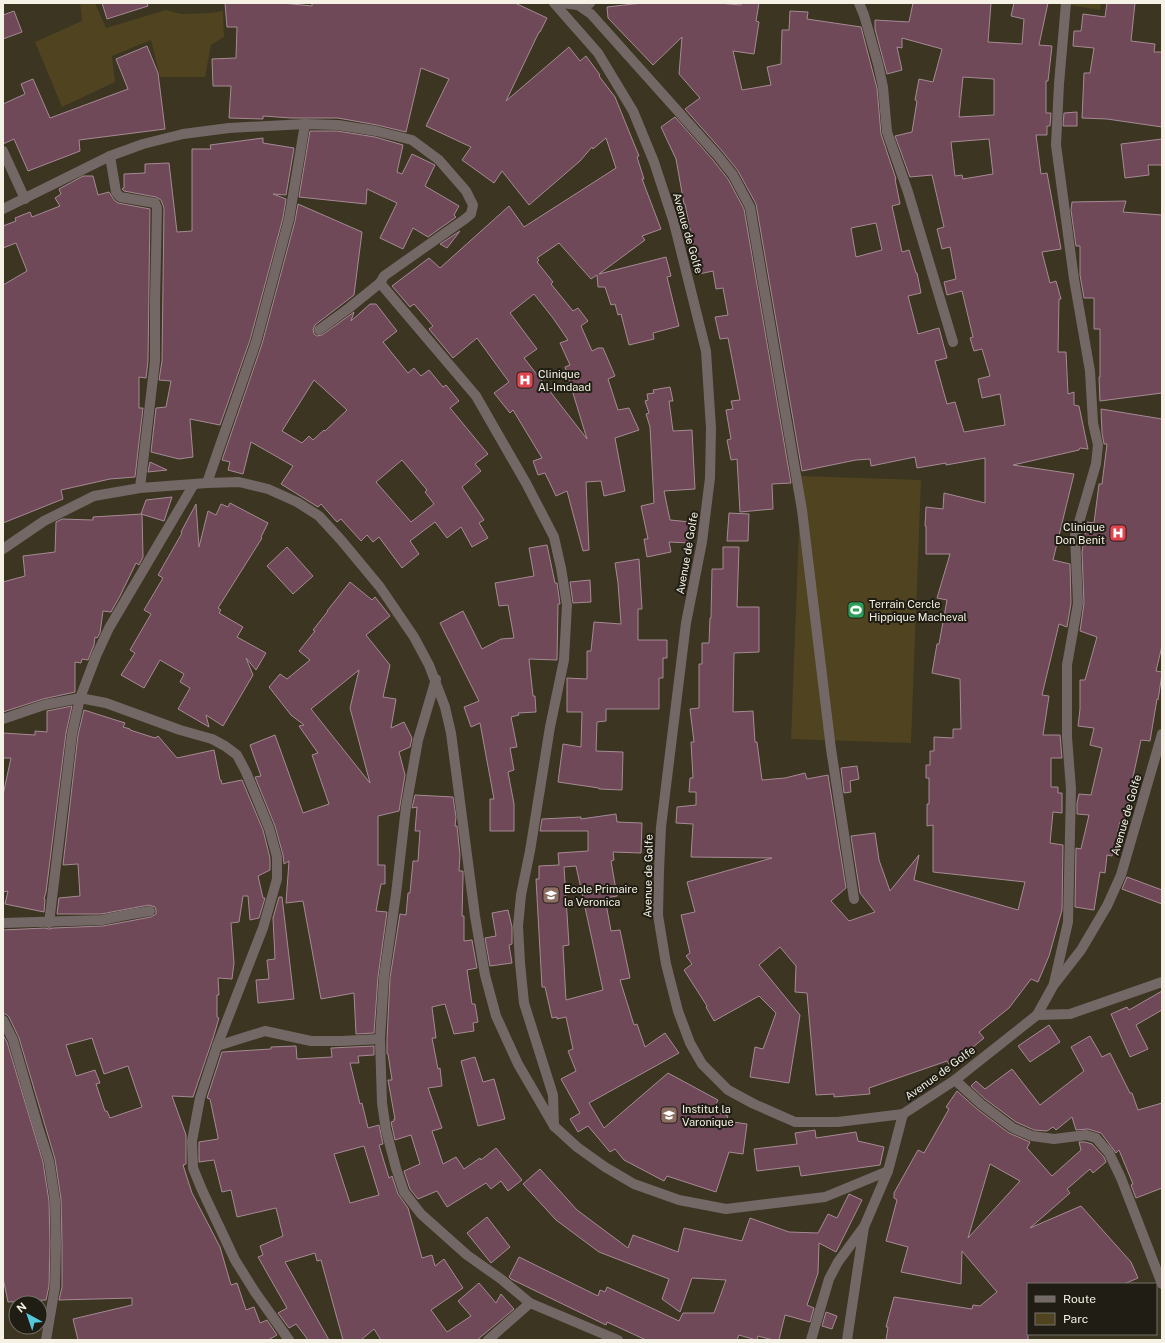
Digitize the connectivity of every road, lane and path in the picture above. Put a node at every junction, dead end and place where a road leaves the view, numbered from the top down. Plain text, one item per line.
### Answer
1 (554, 3) edge
2 (561, 3) edge
3 (590, 3) edge
4 (859, 3) edge
5 (1066, 3) edge
6 (578, 5) junction
7 (305, 124) junction
8 (3, 151) edge
9 (110, 156) junction
10 (25, 199) junction
11 (3, 209) edge
12 (380, 283) junction
13 (319, 330) dead end
14 (953, 342) dead end
15 (207, 483) junction
16 (194, 484) junction
17 (140, 488) junction
18 (3, 549) edge
19 (436, 679) junction
20 (80, 698) junction
21 (3, 719) edge
22 (1162, 734) edge
23 (854, 899) dead end
24 (150, 911) dead end
25 (3, 923) edge
26 (49, 923) junction
27 (1162, 982) edge
28 (1053, 986) junction
29 (1037, 1015) junction
30 (3, 1020) edge
31 (380, 1039) junction
32 (217, 1046) junction
33 (955, 1080) junction
34 (902, 1114) junction
35 (554, 1126) junction
36 (888, 1171) junction
37 (864, 1227) junction
38 (1161, 1280) edge
39 (530, 1303) junction
40 (46, 1340) edge
41 (289, 1340) edge
42 (488, 1340) edge
43 (618, 1340) edge
44 (811, 1340) edge
45 (847, 1340) edge

1 - 34 street, Avenue de Golfe
2 - 6 street
3 - 6 street
4 - 14 street
5 - 28 street
6 - 23 street
7 - 9 street
7 - 12 street
7 - 15 street
8 - 10 street
9 - 10 street
9 - 17 street
10 - 11 street
12 - 13 street
12 - 35 street
15 - 16 street
15 - 19 street
16 - 17 street
16 - 20 street
17 - 18 street
19 - 31 street
19 - 35 street
20 - 21 street
20 - 26 street
20 - 32 street
22 - 28 street, Avenue de Golfe
24 - 26 street
25 - 26 street
27 - 29 street
28 - 29 street, Avenue de Golfe
29 - 33 street, Avenue de Golfe
30 - 40 street
31 - 32 street
31 - 39 street
32 - 41 street
33 - 34 street, Avenue de Golfe
33 - 38 street
34 - 36 street
35 - 36 street
36 - 37 street
37 - 44 street
37 - 45 street
39 - 42 street
39 - 43 street

